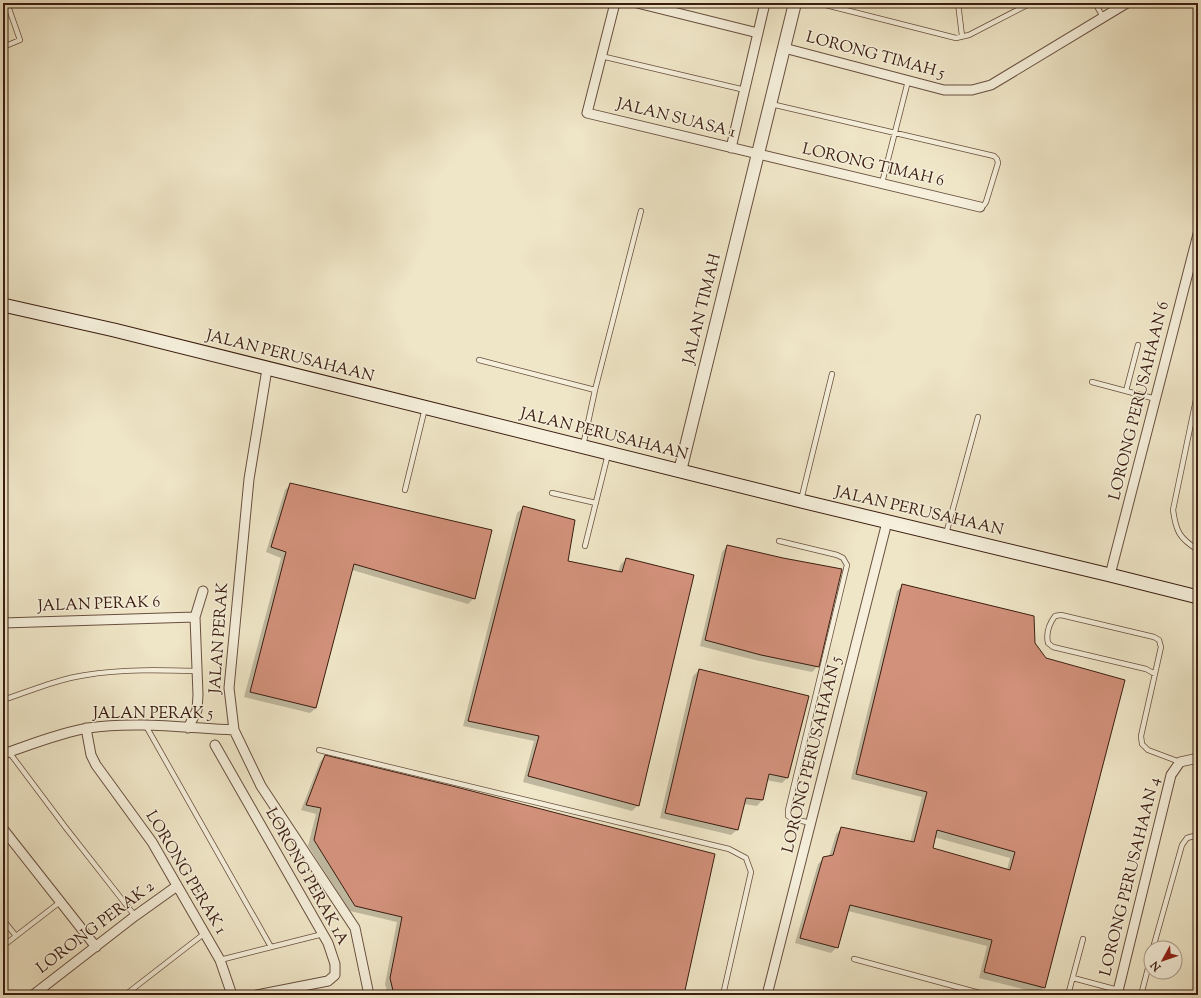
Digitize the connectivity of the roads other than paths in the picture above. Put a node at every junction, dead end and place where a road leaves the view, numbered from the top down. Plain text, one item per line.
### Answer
1 (8, 3) edge
2 (615, 3) edge
3 (637, 3) edge
4 (766, 3) edge
5 (795, 3) edge
6 (818, 3) edge
7 (958, 3) edge
8 (1031, 3) edge
9 (1095, 3) edge
10 (1127, 3) edge
11 (1103, 17) junction
12 (758, 33) junction
13 (962, 36) junction
14 (3, 47) edge
15 (784, 48) junction
16 (601, 56) junction
17 (908, 81) junction
18 (745, 90) junction
19 (770, 104) junction
20 (895, 132) junction
21 (731, 148) junction
22 (758, 154) junction
23 (882, 183) junction
24 (980, 207) joint
25 (641, 211) dead end
26 (1198, 234) edge
27 (3, 305) edge
28 (1138, 345) dead end
29 (479, 360) dead end
30 (267, 369) junction
31 (832, 374) dead end
32 (1092, 382) dead end
33 (595, 390) junction
34 (1198, 390) edge
35 (1126, 391) junction
36 (1156, 398) junction
37 (425, 408) junction
38 (978, 417) dead end
39 (583, 448) junction
40 (608, 454) junction
41 (680, 471) junction
42 (405, 490) dead end
43 (552, 493) dead end
44 (801, 501) junction
45 (596, 503) junction
46 (887, 522) junction
47 (946, 536) junction
48 (779, 541) dead end
49 (586, 546) dead end
50 (1198, 550) edge
51 (1110, 575) junction
52 (203, 591) dead end
53 (1198, 597) edge
54 (195, 617) junction
55 (3, 624) edge
56 (197, 670) junction
57 (1155, 674) junction
58 (3, 700) edge
59 (146, 726) junction
60 (86, 728) junction
61 (188, 728) junction
62 (234, 730) junction
63 (215, 745) dead end
64 (318, 750) dead end
65 (6, 753) edge
66 (1198, 758) edge
67 (1180, 762) junction
68 (811, 823) junction
69 (3, 829) edge
70 (1198, 837) edge
71 (178, 886) junction
72 (60, 902) junction
73 (135, 916) junction
74 (3, 920) edge
75 (205, 933) junction
76 (323, 934) junction
77 (16, 936) junction
78 (1083, 939) dead end
79 (1155, 940) edge
80 (3, 946) edge
81 (96, 947) junction
82 (271, 947) junction
83 (854, 959) dead end
84 (220, 960) junction
85 (1073, 978) junction
86 (1145, 980) edge
87 (1118, 993) edge
88 (37, 994) edge
89 (124, 995) edge
90 (232, 995) edge
91 (257, 995) edge
92 (368, 995) edge
93 (723, 995) edge
94 (767, 995) edge
95 (987, 995) edge
96 (1068, 995) edge
97 (1141, 995) edge

1 - 14 lane
2 - 16 street
3 - 12 street
4 - 12 street
5 - 15 street, JALAN TIMAH
6 - 13 lane
7 - 13 lane
8 - 13 lane
9 - 11 lane
10 - 11 street, LORONG TIMAH 5
11 - 17 street, LORONG TIMAH 5
12 - 18 street
15 - 17 street, LORONG TIMAH 5
15 - 19 street, JALAN TIMAH
16 - 18 lane
16 - 21 street, JALAN SUASA 1
17 - 20 lane
18 - 21 street
19 - 20 lane
19 - 22 street, JALAN TIMAH
20 - 23 lane
20 - 24 lane
21 - 22 street, JALAN SUASA 1
22 - 23 street, LORONG TIMAH 6
22 - 41 street, JALAN TIMAH
23 - 24 street, LORONG TIMAH 6
25 - 33 lane
26 - 36 street, LORONG PERUSAHAAN 6
27 - 30 main road, JALAN PERUSAHAAN
28 - 35 lane
29 - 33 lane
30 - 37 main road, JALAN PERUSAHAAN
30 - 62 street, JALAN PERAK
31 - 44 lane
32 - 35 lane
33 - 39 lane
34 - 50 lane
35 - 36 lane
36 - 51 street, LORONG PERUSAHAAN 6
37 - 39 main road, JALAN PERUSAHAAN
37 - 42 lane
38 - 47 lane
39 - 40 main road, JALAN PERUSAHAAN
40 - 41 main road, JALAN PERUSAHAAN
40 - 45 lane
41 - 44 main road, JALAN PERUSAHAAN
43 - 45 lane
44 - 46 main road, JALAN PERUSAHAAN
45 - 49 lane
46 - 47 main road, JALAN PERUSAHAAN
46 - 68 street, LORONG PERUSAHAAN 5
47 - 51 main road, JALAN PERUSAHAAN
48 - 68 lane
51 - 53 main road, JALAN PERUSAHAAN
52 - 54 street
54 - 55 street, JALAN PERAK 6
54 - 56 street
56 - 58 lane
56 - 61 street
57 - 57 lane
57 - 67 lane
59 - 60 street, JALAN PERAK 5
59 - 61 street, JALAN PERAK 5
59 - 82 lane
60 - 65 street, JALAN PERAK 5
60 - 71 street, LORONG PERAK 1
61 - 62 street, JALAN PERAK 5
62 - 92 street, JALAN PERAK
63 - 76 street, LORONG PERAK 1A
64 - 93 lane
65 - 73 lane
66 - 67 street, LORONG PERUSAHAAN 4
67 - 87 street, LORONG PERUSAHAAN 4
68 - 94 street, LORONG PERUSAHAAN 5
69 - 72 street
70 - 79 lane
71 - 73 street, LORONG PERAK 2
71 - 75 street, LORONG PERAK 1
72 - 77 lane
72 - 81 street
73 - 81 street, LORONG PERAK 2
74 - 77 lane
75 - 84 street, LORONG PERAK 1
75 - 89 lane
76 - 82 lane
76 - 91 street, LORONG PERAK 1A
77 - 80 lane
78 - 85 lane
81 - 88 street, LORONG PERAK 2
82 - 84 lane
83 - 95 lane
84 - 90 street, LORONG PERAK 1
85 - 87 lane
85 - 96 lane
86 - 97 lane

